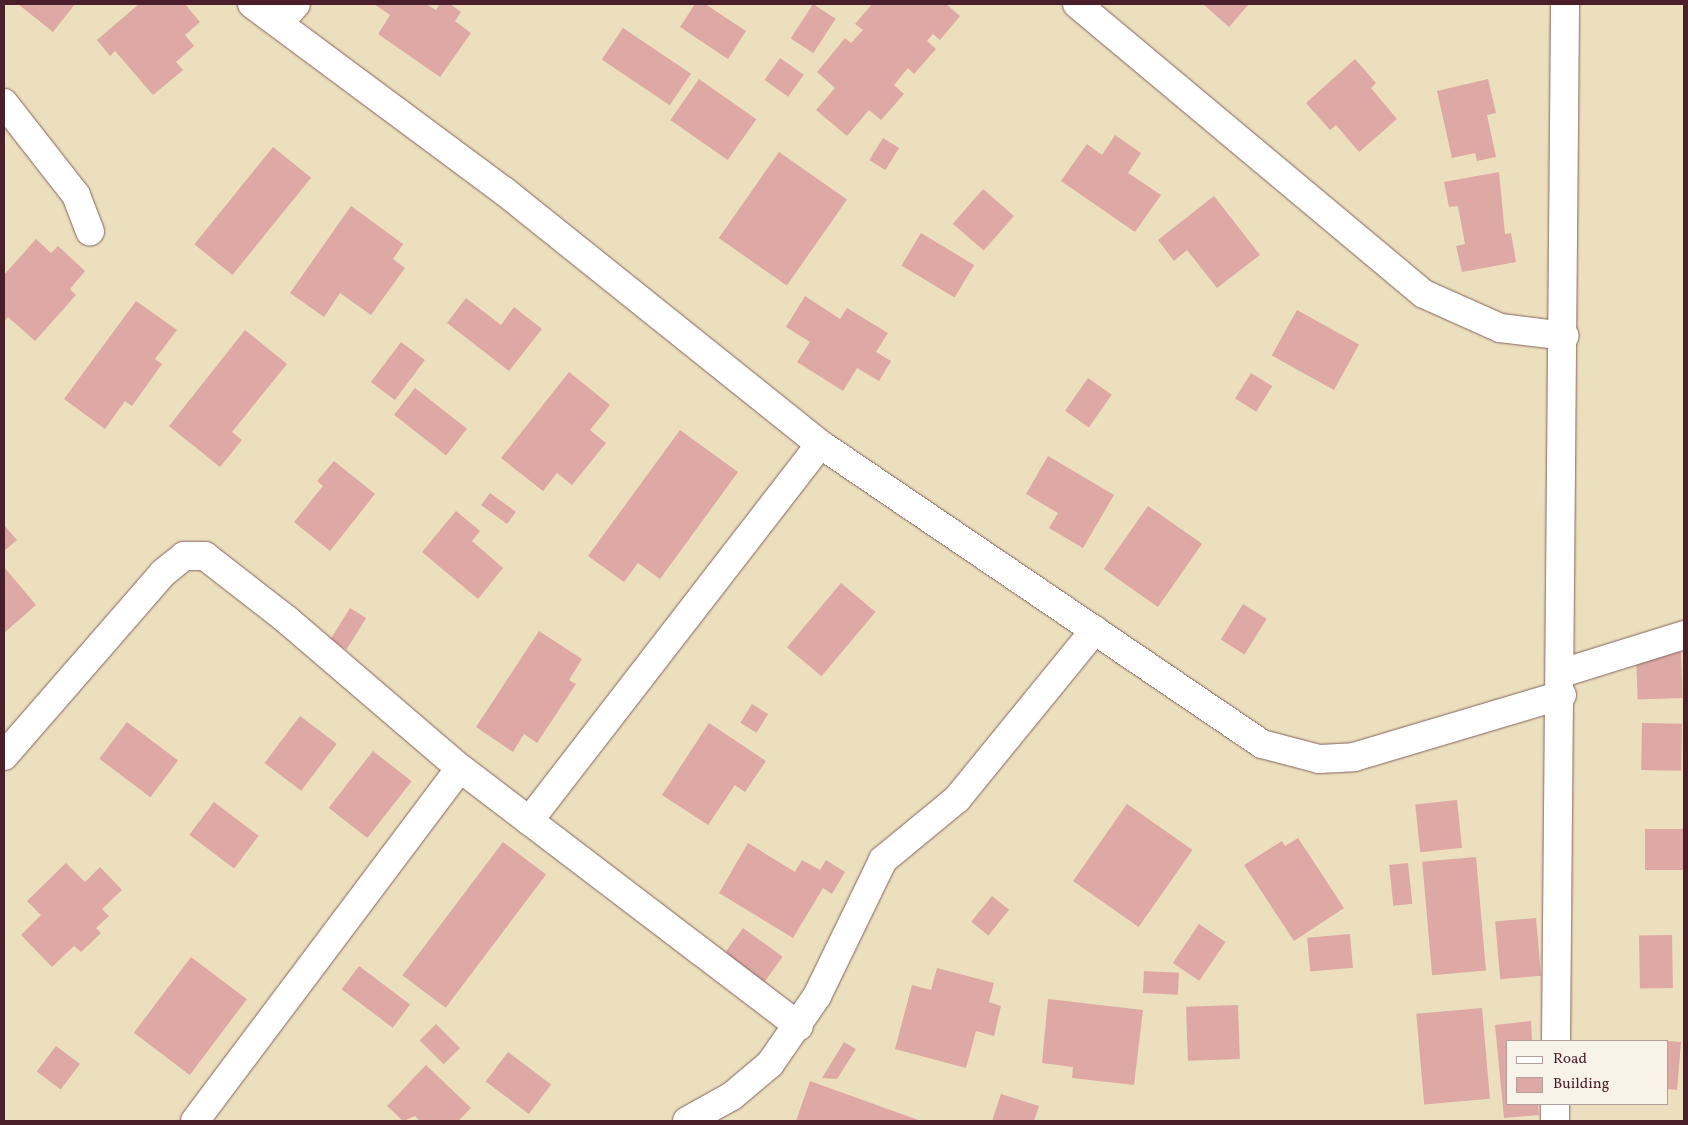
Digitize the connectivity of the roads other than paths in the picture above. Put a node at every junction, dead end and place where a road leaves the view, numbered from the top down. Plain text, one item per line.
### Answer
1 (252, 4) edge
2 (1077, 4) edge
3 (1565, 4) edge
4 (288, 13) edge
5 (4, 103) edge
6 (90, 231) dead end
7 (1565, 336) junction
8 (820, 444) junction
9 (1095, 630) junction
10 (1684, 635) edge
11 (1562, 684) junction
12 (4, 756) edge
13 (460, 768) junction
14 (529, 821) junction
15 (799, 1026) junction
16 (1556, 1040) edge
17 (1555, 1105) edge
18 (195, 1121) edge
19 (687, 1121) edge
20 (1555, 1121) edge

1 - 4 street
2 - 7 street
3 - 7 street
4 - 8 street
5 - 6 street
7 - 11 street
8 - 9 street
8 - 14 street
9 - 11 street
9 - 15 street
10 - 11 street
11 - 16 street
12 - 13 street
13 - 14 street
13 - 18 street
14 - 15 street
15 - 19 street
17 - 20 street

